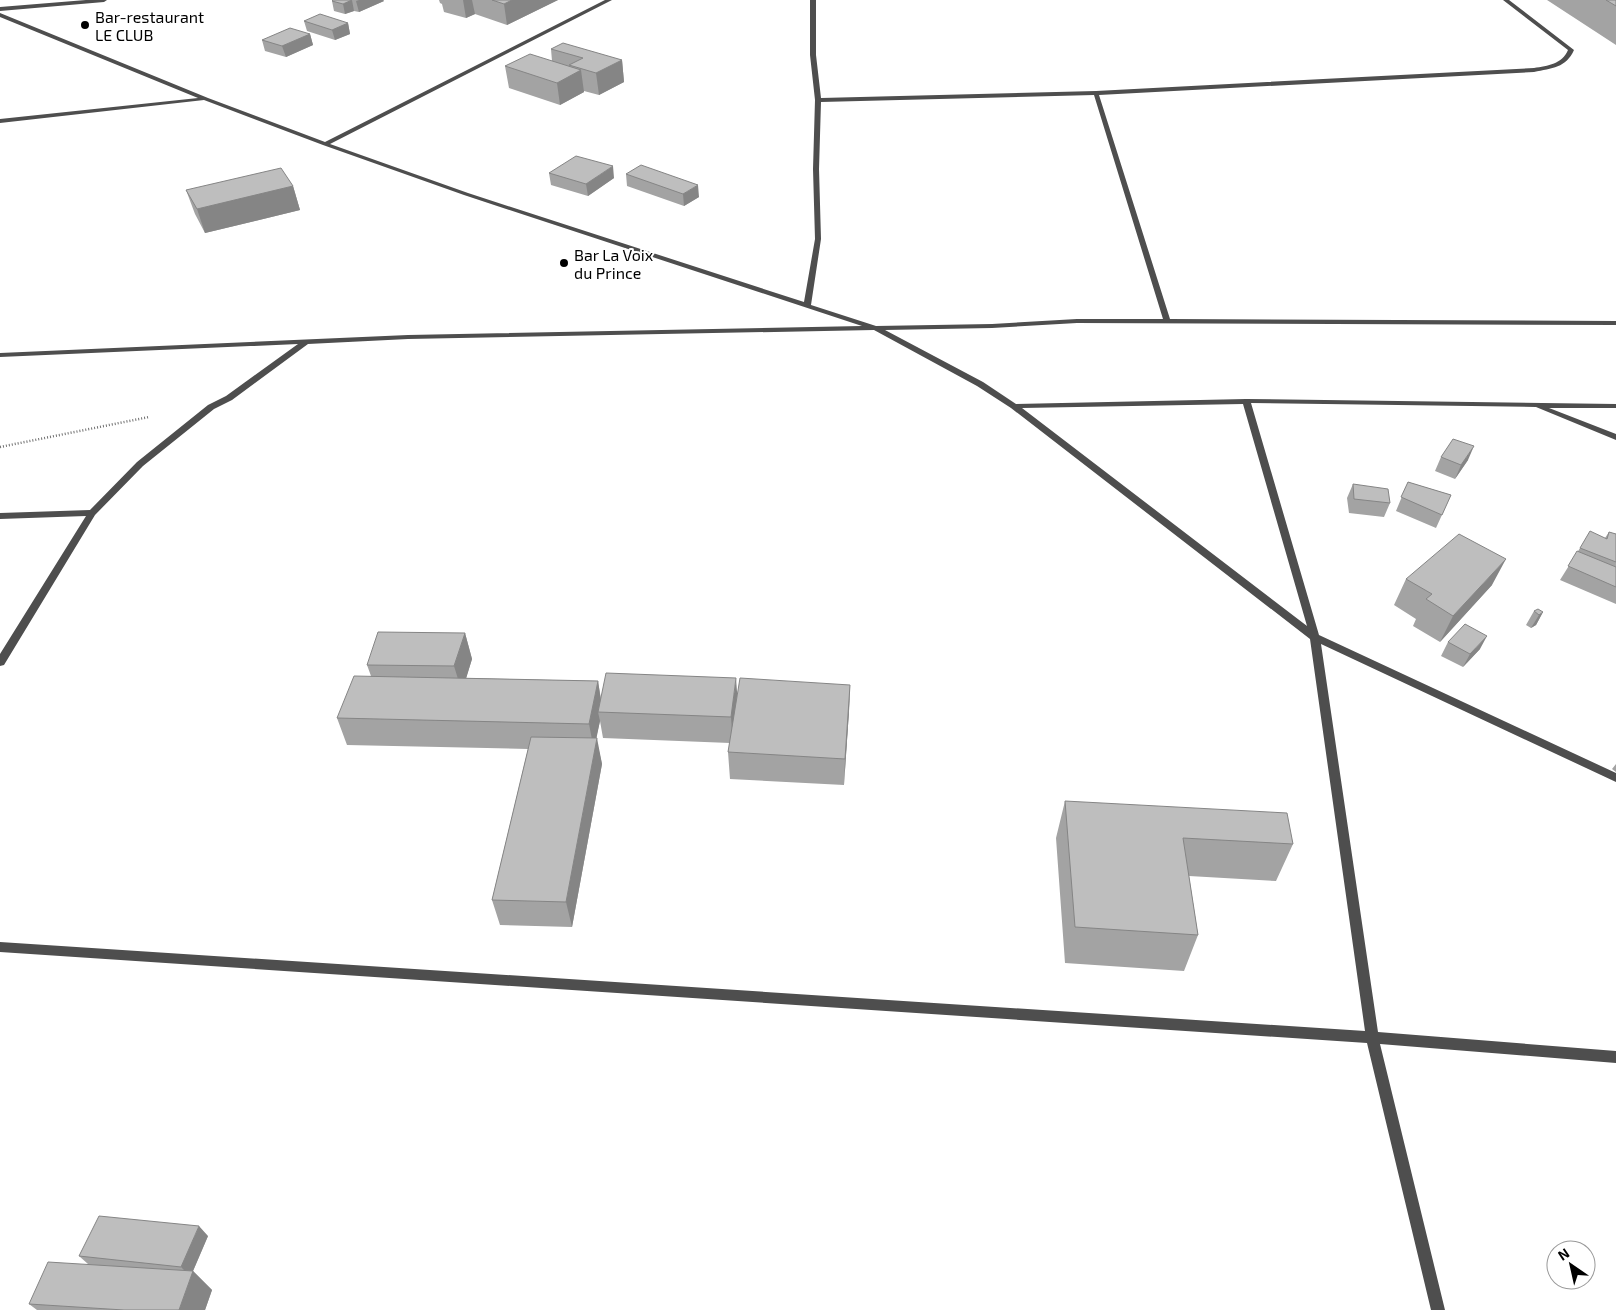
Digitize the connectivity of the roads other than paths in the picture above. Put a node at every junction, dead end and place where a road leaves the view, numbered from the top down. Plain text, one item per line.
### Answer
1 (104, 0) edge
2 (609, 0) edge
3 (813, 0) edge
4 (1506, 0) edge
5 (0, 9) edge
6 (0, 15) edge
7 (1096, 93) junction
8 (206, 99) junction
9 (818, 100) junction
10 (0, 121) edge
11 (325, 144) junction
12 (807, 306) junction
13 (1167, 321) junction
14 (1616, 323) edge
15 (875, 328) junction
16 (308, 341) junction
17 (0, 355) edge
18 (1246, 401) junction
19 (1534, 405) junction
20 (1014, 406) junction
21 (1616, 406) edge
22 (1616, 437) edge
23 (92, 512) junction
24 (0, 516) edge
25 (1315, 637) junction
26 (0, 662) edge
27 (1616, 778) edge
28 (0, 947) edge
29 (1372, 1037) junction
30 (1616, 1057) edge
31 (1438, 1310) edge

1 - 5 street
2 - 11 street
3 - 9 street
4 - 7 street
6 - 8 street
7 - 9 street
7 - 13 street
8 - 10 street
8 - 11 street
9 - 12 street
11 - 12 street
12 - 15 street
13 - 14 street
13 - 15 street
15 - 16 street
15 - 20 street
16 - 17 street
16 - 23 street
18 - 19 street
18 - 20 street
18 - 25 street
19 - 21 street
19 - 22 street
20 - 25 street
23 - 24 street
23 - 26 street
25 - 27 street
25 - 29 street
28 - 29 street
29 - 30 street
29 - 31 street

